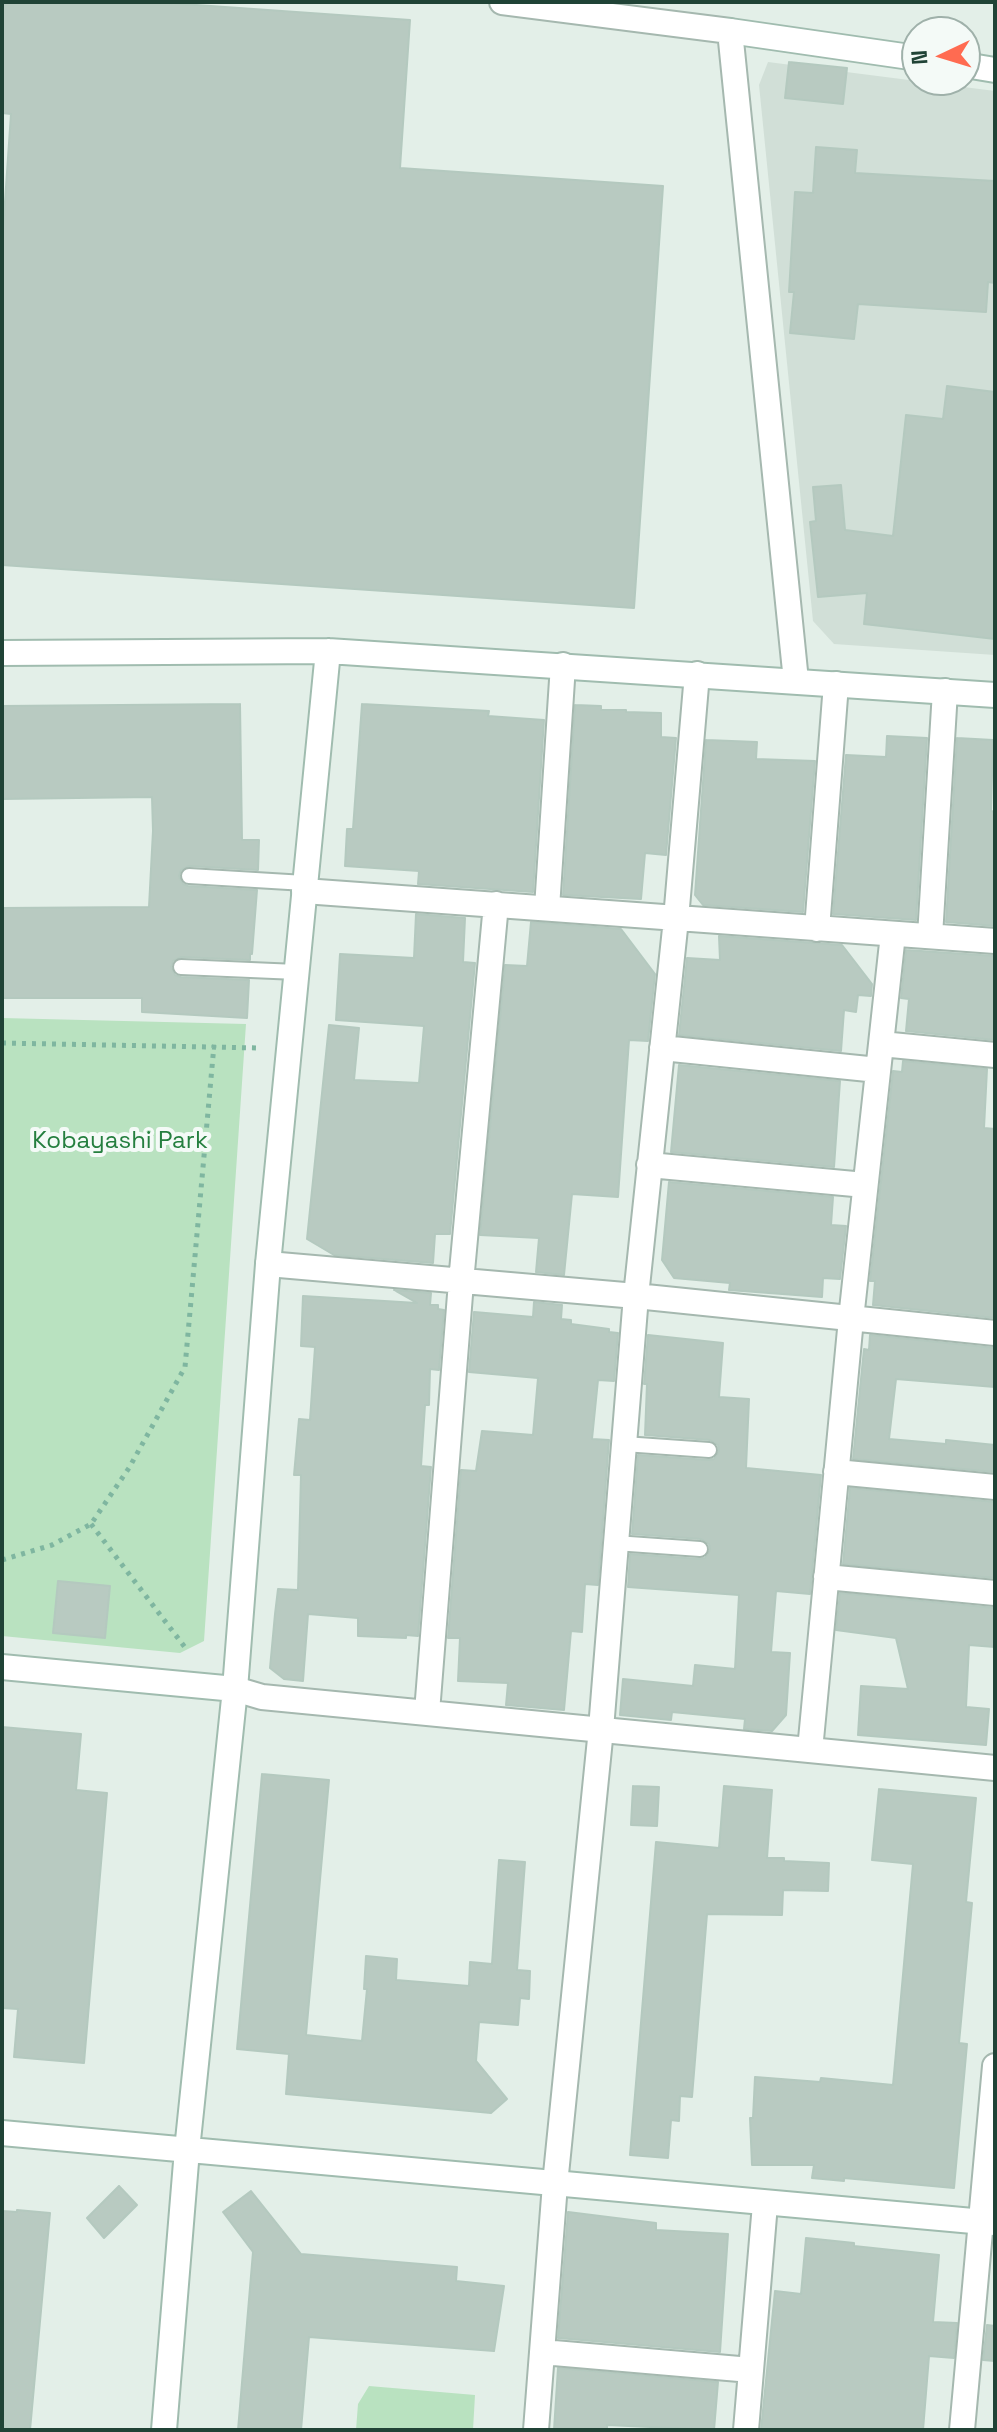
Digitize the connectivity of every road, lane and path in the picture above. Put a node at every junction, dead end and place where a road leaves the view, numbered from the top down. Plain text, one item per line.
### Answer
1 (502, 2) edge
2 (730, 31) junction
3 (901, 56) edge
4 (328, 651) junction
5 (2, 653) edge
6 (563, 665) junction
7 (697, 674) junction
8 (796, 681) junction
9 (836, 684) junction
10 (945, 691) junction
11 (995, 695) edge
12 (189, 876) dead end
13 (304, 887) junction
14 (496, 904) junction
15 (547, 908) junction
16 (676, 919) junction
17 (817, 929) junction
18 (893, 934) junction
19 (930, 936) junction
20 (995, 941) edge
21 (181, 967) dead end
22 (297, 972) junction
23 (2, 1043) edge
24 (881, 1044) junction
25 (214, 1045) junction
26 (662, 1048) junction
27 (288, 1050) junction
28 (995, 1055) edge
29 (878, 1070) junction
30 (649, 1165) junction
31 (865, 1185) junction
32 (268, 1264) junction
33 (461, 1282) junction
34 (636, 1296) junction
35 (851, 1319) junction
36 (995, 1333) edge
37 (624, 1444) junction
38 (709, 1450) dead end
39 (836, 1472) junction
40 (995, 1487) edge
41 (91, 1524) junction
42 (615, 1543) junction
43 (700, 1549) dead end
44 (2, 1560) edge
45 (826, 1577) junction
46 (995, 1593) edge
47 (187, 1650) dead end
48 (2, 1667) edge
49 (235, 1689) junction
50 (427, 1712) junction
51 (601, 1729) junction
52 (810, 1750) junction
53 (995, 1768) edge
54 (995, 2066) edge
55 (2, 2133) edge
56 (187, 2150) junction
57 (555, 2184) junction
58 (765, 2204) junction
59 (988, 2223) edge
60 (542, 2352) junction
61 (751, 2370) junction
62 (164, 2430) edge
63 (536, 2430) edge
64 (746, 2430) edge
65 (962, 2430) edge

1 - 2 street
2 - 3 street
2 - 8 street
4 - 5 street
4 - 6 street
4 - 13 street
6 - 7 street
6 - 15 street
7 - 8 street
7 - 16 street
8 - 9 street
9 - 10 street
9 - 17 street
10 - 11 street
10 - 19 street
12 - 13 lane
13 - 14 street
13 - 22 street
14 - 15 street
14 - 33 street
15 - 16 street
16 - 17 street
16 - 26 street
17 - 18 street
18 - 19 street
18 - 24 street
19 - 20 street
21 - 22 lane
22 - 27 street
23 - 25 path
24 - 28 street
24 - 29 street
25 - 27 path
25 - 41 path
26 - 29 street
26 - 30 street
27 - 32 street
29 - 31 street
30 - 31 street
30 - 34 street
31 - 35 street
32 - 33 street
32 - 49 street
33 - 34 street
33 - 50 street
34 - 35 street
34 - 37 street
35 - 36 street
35 - 39 street
37 - 38 lane
37 - 42 street
39 - 40 street
39 - 45 street
41 - 44 path
41 - 47 path
42 - 43 lane
42 - 51 street
45 - 46 street
45 - 52 street
48 - 49 street
49 - 50 street
49 - 56 street
50 - 51 street
51 - 52 street
51 - 57 street
52 - 53 street
54 - 59 street
55 - 56 street
56 - 57 street
56 - 62 street
57 - 58 street
57 - 60 street
58 - 59 street
58 - 61 street
59 - 65 street
60 - 61 street
60 - 63 street
61 - 64 street

